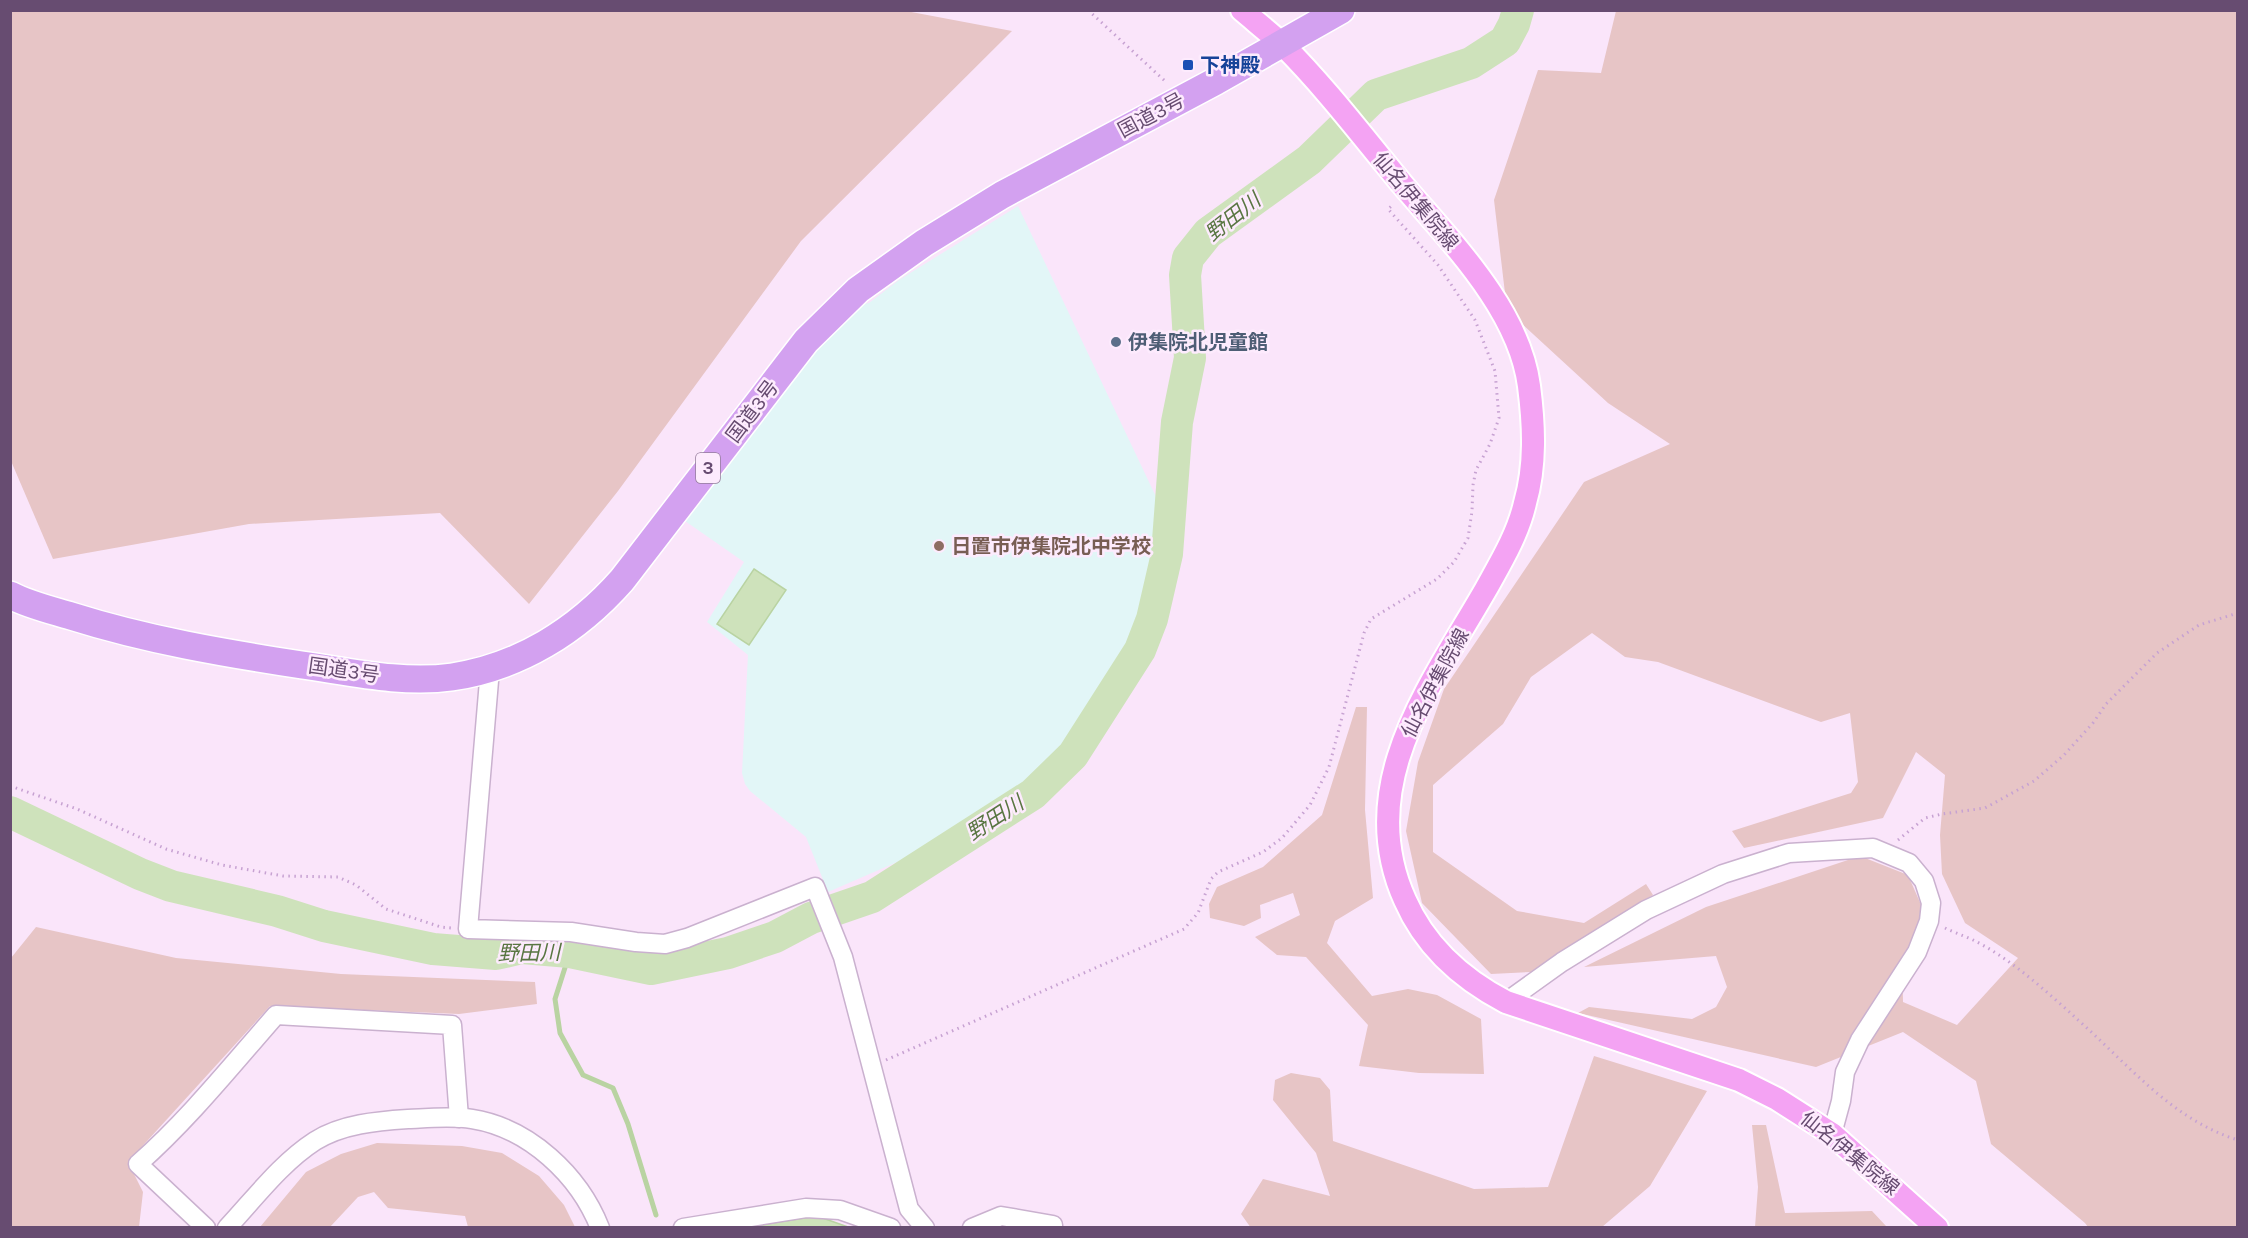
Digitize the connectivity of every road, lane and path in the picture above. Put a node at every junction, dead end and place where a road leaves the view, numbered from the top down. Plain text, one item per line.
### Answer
1 (1088, 10) edge
2 (1242, 10) edge
3 (1341, 10) edge
4 (1282, 45) junction
5 (1185, 97) junction
6 (1408, 190) junction
7 (10, 595) edge
8 (2238, 612) edge
9 (489, 669) junction
10 (10, 786) edge
11 (1882, 852) junction
12 (1929, 921) junction
13 (469, 929) junction
14 (1506, 1002) junction
15 (872, 1066) junction
16 (459, 1118) junction
17 (1832, 1134) junction
18 (2238, 1140) edge
19 (206, 1227) edge
20 (227, 1227) edge
21 (600, 1227) edge
22 (683, 1227) edge
23 (891, 1227) edge
24 (925, 1227) edge
25 (972, 1227) edge
26 (1053, 1227) edge
27 (1937, 1227) edge

1 - 5 path
2 - 4 main road, 仙名伊集院線
3 - 4 highway, 国道3号 / 3
4 - 5 highway, 国道3号 / 3
4 - 6 main road, 仙名伊集院線
5 - 9 highway, 国道3号 / 3
6 - 14 main road, 仙名伊集院線
6 - 15 path
7 - 9 highway, 国道3号 / 3
8 - 11 path
9 - 13 street
10 - 13 path
11 - 12 street
11 - 14 street
12 - 17 street
12 - 18 path
13 - 15 street
14 - 17 main road, 仙名伊集院線
15 - 24 street
16 - 19 street
16 - 20 street
16 - 21 street
17 - 27 main road, 仙名伊集院線
22 - 23 street
25 - 26 street

